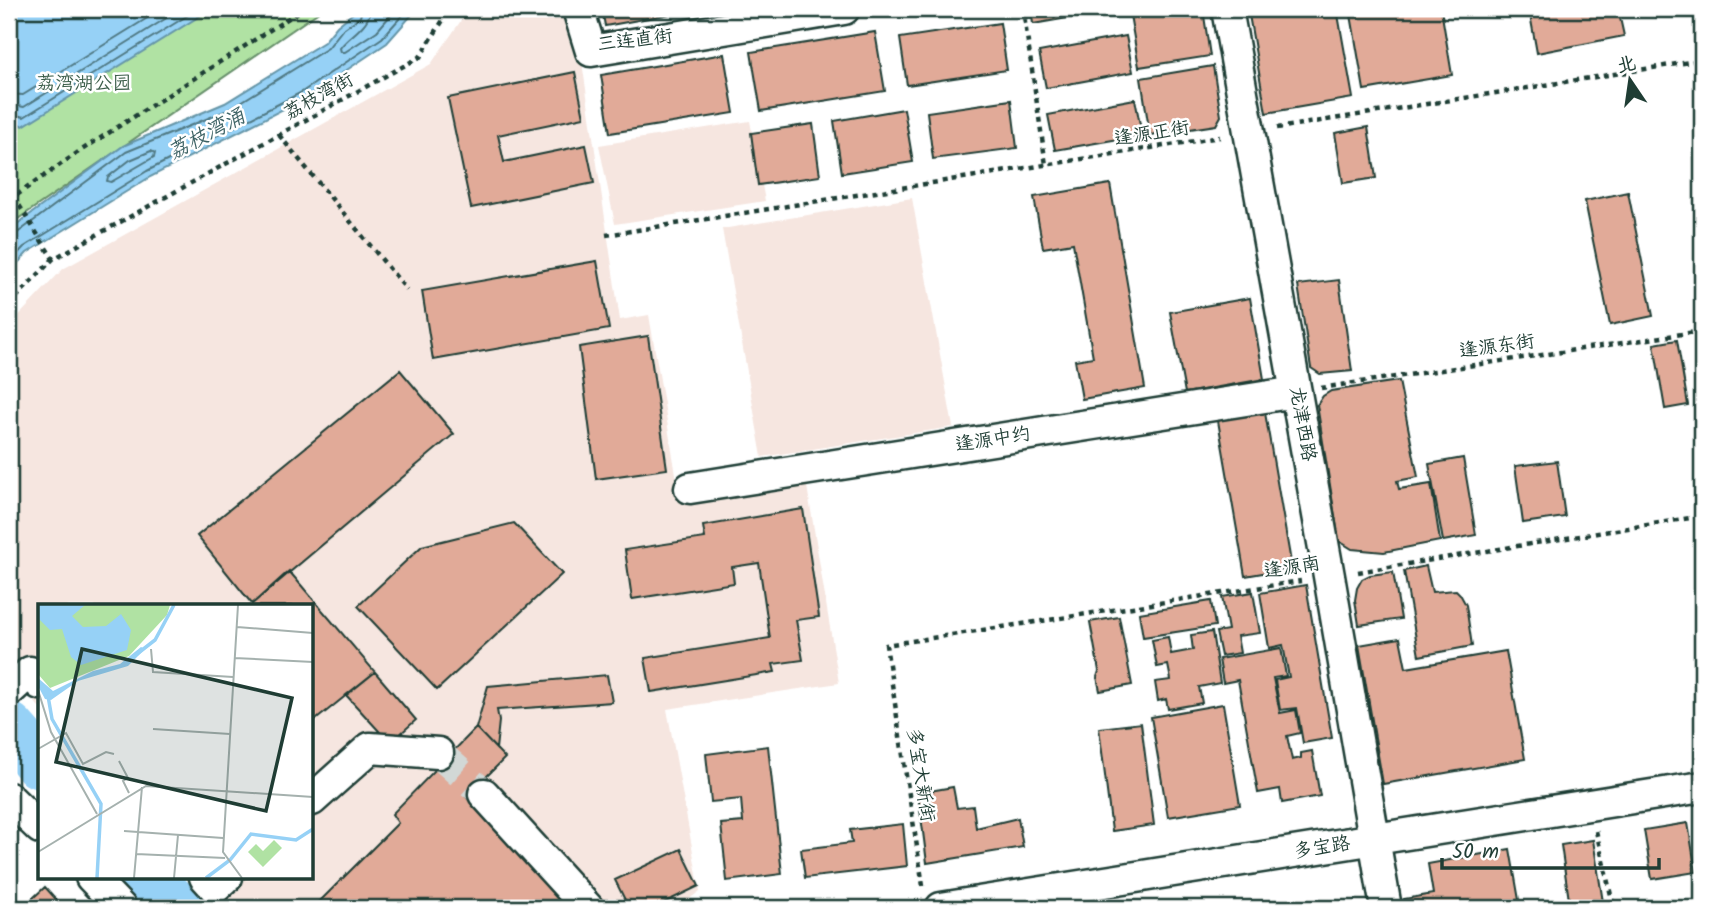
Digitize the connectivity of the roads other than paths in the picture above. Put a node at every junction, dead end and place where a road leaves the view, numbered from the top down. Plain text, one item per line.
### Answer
1 (578, 9) edge
2 (844, 9) edge
3 (1227, 9) edge
4 (1296, 391) junction
5 (690, 488) dead end
6 (38, 682) edge
7 (9, 691) edge
8 (438, 753) tunnel mouth
9 (1702, 787) edge
10 (484, 794) tunnel mouth
11 (9, 798) edge
12 (313, 799) edge
13 (38, 826) edge
14 (1374, 839) junction
15 (92, 878) edge
16 (206, 878) edge
17 (226, 878) edge
18 (932, 900) edge
19 (121, 908) edge
20 (588, 908) edge
21 (1386, 908) edge

1 - 2 street, 三连直街
3 - 4 street, 龙津西路
4 - 5 street, 逢源中约
4 - 14 street, 龙津西路
6 - 7 street
8 - 12 street
9 - 14 street, 多宝路
10 - 20 street
11 - 13 street
14 - 18 street, 多宝路
14 - 21 street, 龙津西路
15 - 19 street
16 - 17 street

